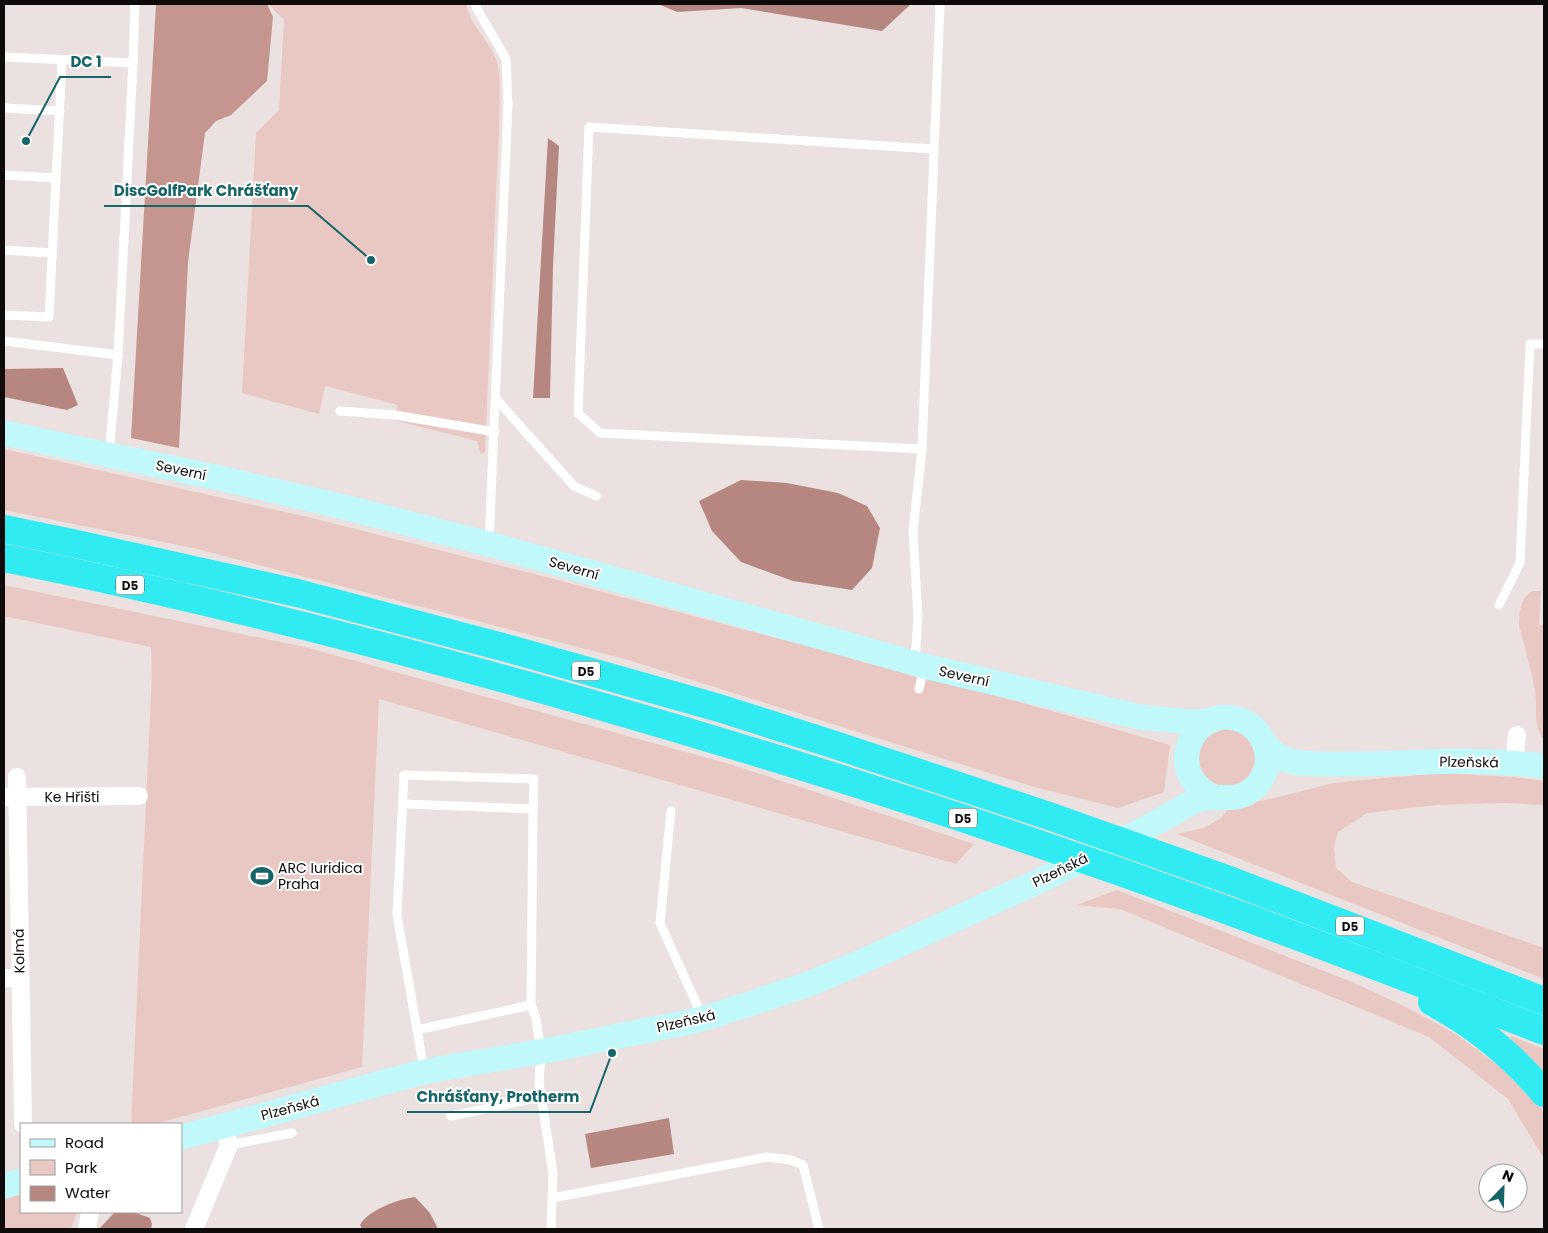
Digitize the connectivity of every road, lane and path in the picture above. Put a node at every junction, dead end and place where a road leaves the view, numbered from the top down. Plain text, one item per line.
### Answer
1 (135, 4) edge
2 (476, 4) edge
3 (940, 4) edge
4 (4, 57) edge
5 (62, 60) junction
6 (133, 63) junction
7 (4, 108) edge
8 (60, 111) junction
9 (933, 149) junction
10 (4, 175) edge
11 (56, 178) junction
12 (4, 250) edge
13 (52, 253) junction
14 (4, 315) edge
15 (4, 341) edge
16 (1544, 344) edge
17 (118, 355) junction
18 (496, 399) junction
19 (340, 411) dead end
20 (495, 432) junction
21 (4, 433) edge
22 (922, 449) junction
23 (109, 454) junction
24 (596, 496) dead end
25 (4, 529) edge
26 (489, 544) junction
27 (4, 558) edge
28 (1499, 605) dead end
29 (919, 673) junction
30 (1140, 717) junction
31 (1211, 721) junction
32 (1516, 735) dead end
33 (1266, 745) junction
34 (1514, 763) junction
35 (1394, 764) junction
36 (1187, 765) junction
37 (1544, 766) edge
38 (17, 777) dead end
39 (1254, 788) junction
40 (140, 796) dead end
41 (10, 797) edge
42 (1217, 798) junction
43 (403, 804) junction
44 (534, 809) junction
45 (671, 811) dead end
46 (1161, 820) junction
47 (1317, 929) junction
48 (1347, 956) junction
49 (12, 978) edge
50 (1507, 987) junction
51 (1544, 996) edge
52 (1544, 1001) edge
53 (531, 1005) junction
54 (704, 1019) junction
55 (417, 1030) junction
56 (1544, 1031) edge
57 (540, 1052) junction
58 (424, 1072) junction
59 (1544, 1093) edge
60 (542, 1097) junction
61 (451, 1116) dead end
62 (23, 1123) edge
63 (292, 1133) dead end
64 (227, 1136) junction
65 (182, 1137) edge
66 (20, 1181) edge
67 (4, 1186) edge
68 (552, 1198) junction
69 (90, 1213) edge
70 (87, 1229) edge
71 (194, 1229) edge
72 (551, 1229) edge
73 (819, 1229) edge

1 - 6 lane
2 - 18 lane
3 - 9 lane
4 - 5 lane
5 - 6 lane
5 - 8 lane
6 - 17 lane
7 - 8 lane
8 - 11 lane
9 - 22 lane
9 - 22 lane
10 - 11 lane
11 - 13 lane
12 - 13 lane
13 - 14 lane
15 - 17 lane
16 - 28 lane
17 - 23 lane
18 - 20 lane
18 - 24 lane
19 - 20 lane
20 - 26 lane
21 - 23 main road, Severní
22 - 29 lane
23 - 26 main road, Severní
25 - 47 highway, D5
26 - 29 main road, Severní
27 - 47 highway, D5
29 - 30 main road, Severní
30 - 31 main road, Severní
30 - 36 main road, Severní
31 - 33 main road, Plzeňská
31 - 36 main road, Plzeňská
32 - 34 street
33 - 35 main road, Plzeňská
33 - 39 main road
34 - 35 main road, Plzeňská
34 - 37 main road, Plzeňská
35 - 39 main road, Plzeňská
36 - 42 main road
36 - 46 main road, Plzeňská
38 - 41 street, Kolmá
39 - 42 main road, Plzeňská
40 - 41 street, Ke Hřišti
41 - 49 street, Kolmá
42 - 46 main road, Plzeňská
43 - 44 lane
43 - 44 lane
43 - 55 lane
44 - 53 lane
45 - 54 lane
46 - 54 main road, Plzeňská
47 - 48 highway, D5
47 - 50 highway, D5
48 - 56 highway, D5
48 - 59 highway
49 - 62 street, Kolmá
50 - 51 highway
50 - 52 highway, D5
53 - 55 lane
53 - 57 lane
54 - 57 main road, Plzeňská
55 - 58 lane
57 - 58 main road, Plzeňská
57 - 60 lane
58 - 64 main road, Plzeňská
60 - 61 lane
60 - 68 lane
63 - 64 lane
64 - 65 main road, Plzeňská
64 - 71 street
66 - 67 main road
68 - 72 lane
68 - 73 lane
69 - 70 street

